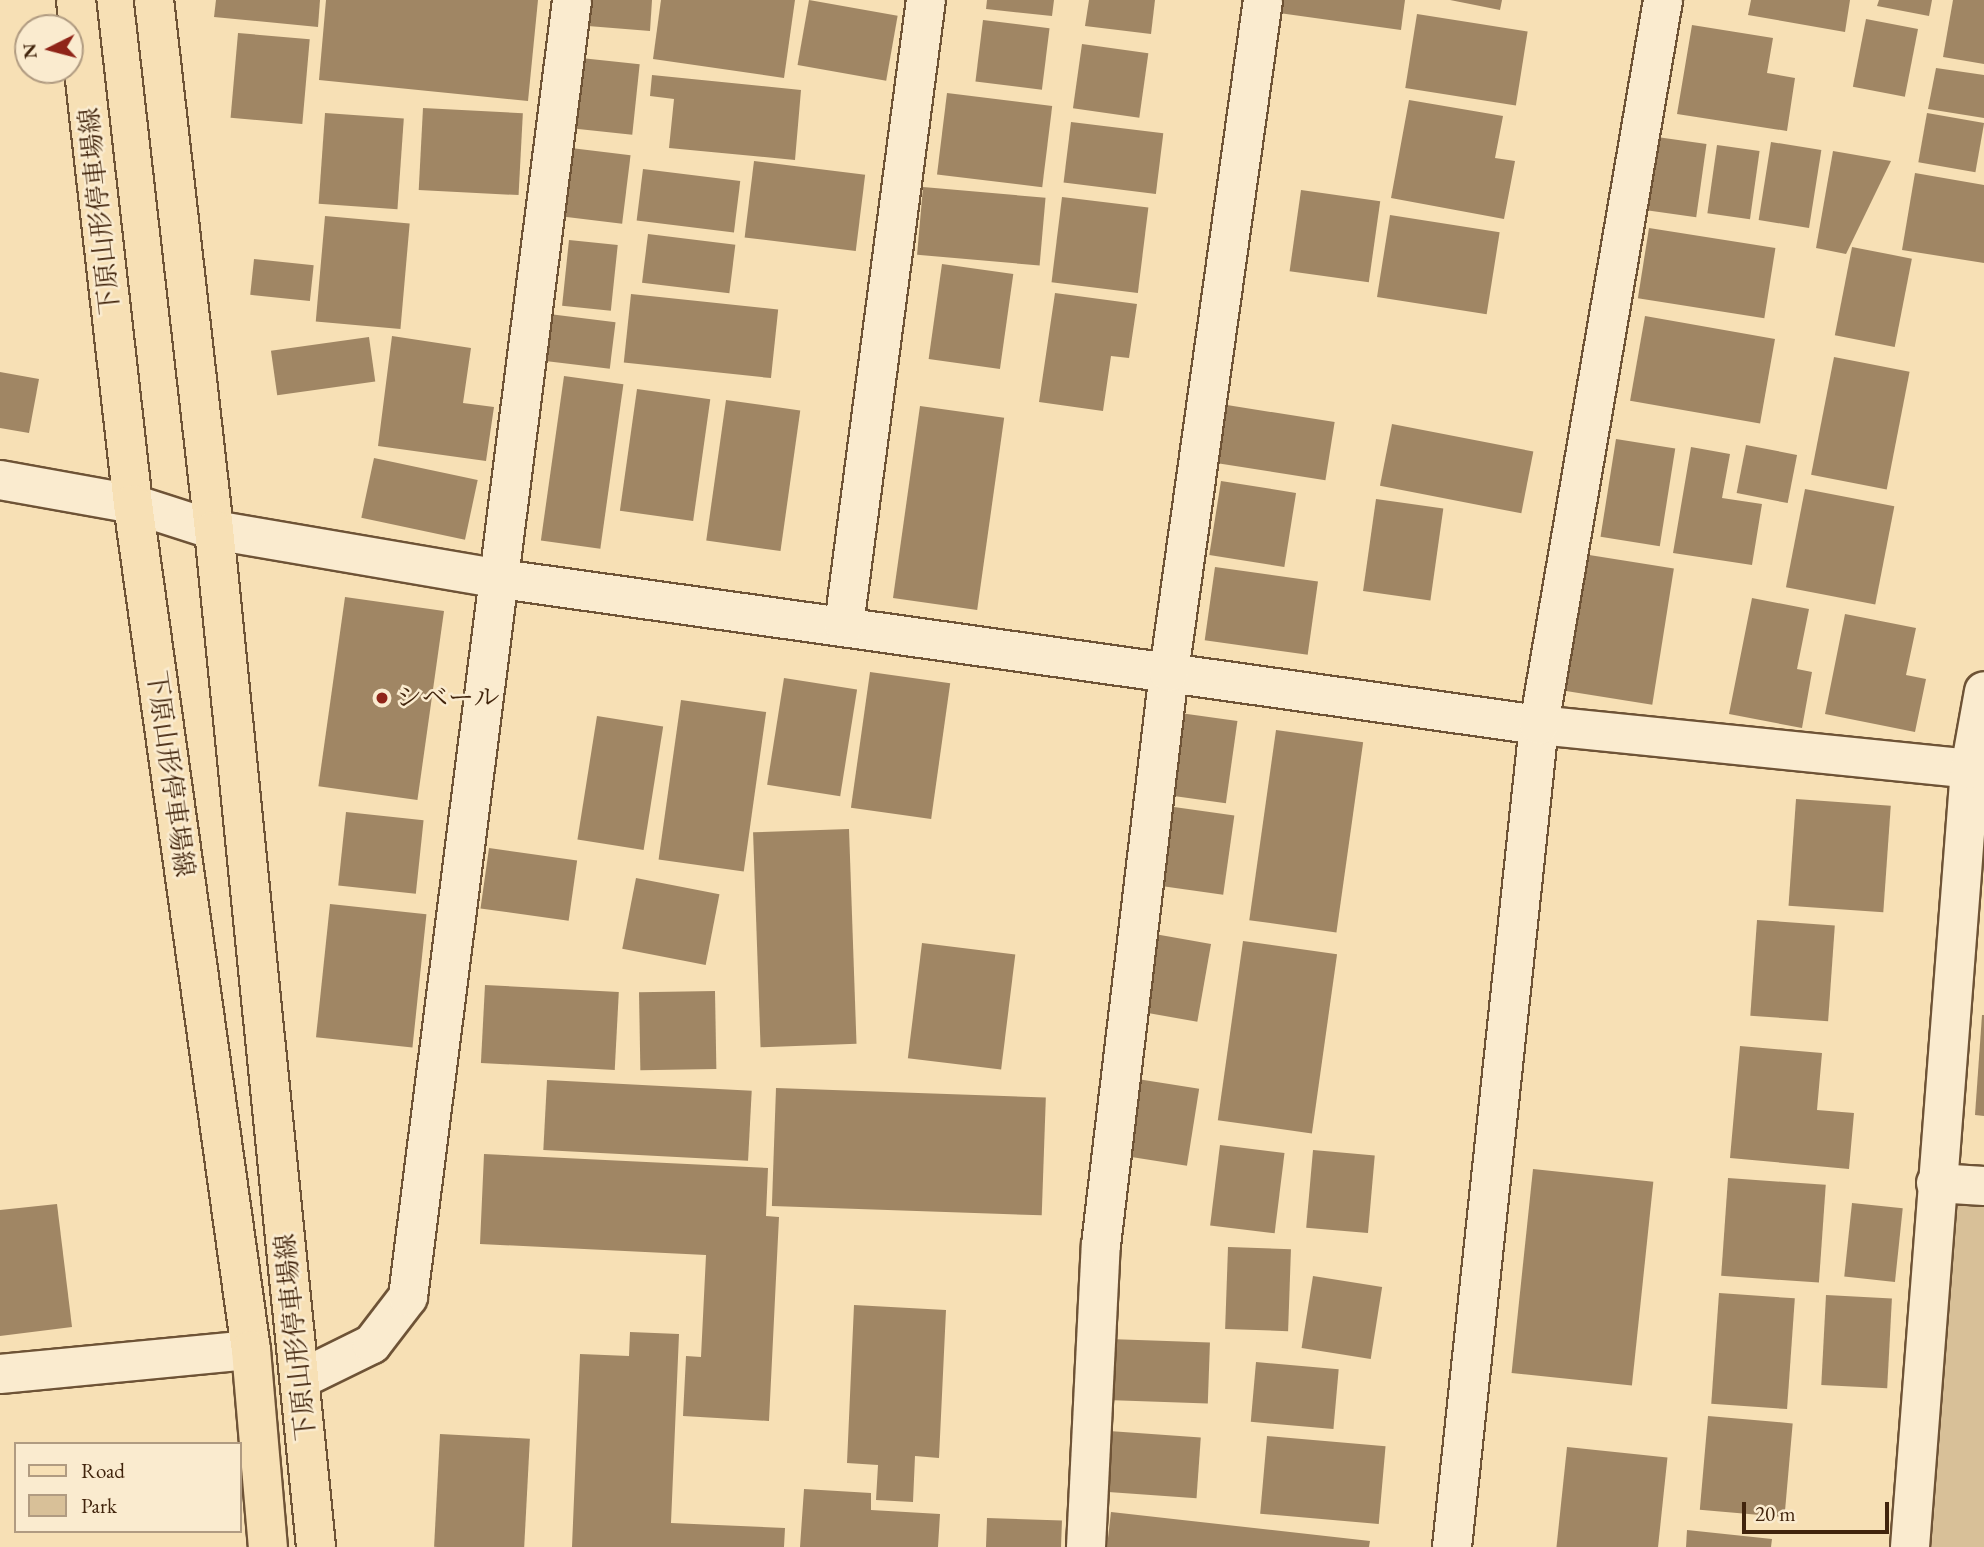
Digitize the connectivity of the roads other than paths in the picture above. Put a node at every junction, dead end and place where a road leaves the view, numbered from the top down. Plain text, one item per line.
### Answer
1 (76, 0) edge
2 (154, 0) edge
3 (572, 0) edge
4 (926, 0) edge
5 (1263, 0) edge
6 (1663, 0) edge
7 (0, 480) edge
8 (132, 504) junction
9 (214, 530) junction
10 (501, 579) junction
11 (844, 625) junction
12 (1169, 672) junction
13 (1984, 691) edge
14 (1539, 725) junction
15 (1977, 769) edge
16 (1936, 1183) junction
17 (1984, 1186) edge
18 (251, 1350) junction
19 (0, 1374) edge
20 (301, 1379) junction
21 (268, 1547) edge
22 (316, 1547) edge
23 (1086, 1547) edge
24 (1452, 1547) edge
25 (1910, 1547) edge

1 - 8 main road, 下原山形停車場線
2 - 9 main road, 下原山形停車場線
3 - 10 street
4 - 11 street
5 - 12 street
6 - 14 street
7 - 8 street
8 - 9 street
8 - 18 main road, 下原山形停車場線
9 - 10 street
9 - 20 main road, 下原山形停車場線
10 - 11 street
10 - 20 street
11 - 12 street
12 - 14 street
12 - 23 street
13 - 15 street
14 - 15 street
14 - 24 street
15 - 16 street
16 - 17 street
16 - 25 street
18 - 19 street
18 - 21 main road, 下原山形停車場線
20 - 22 main road, 下原山形停車場線

